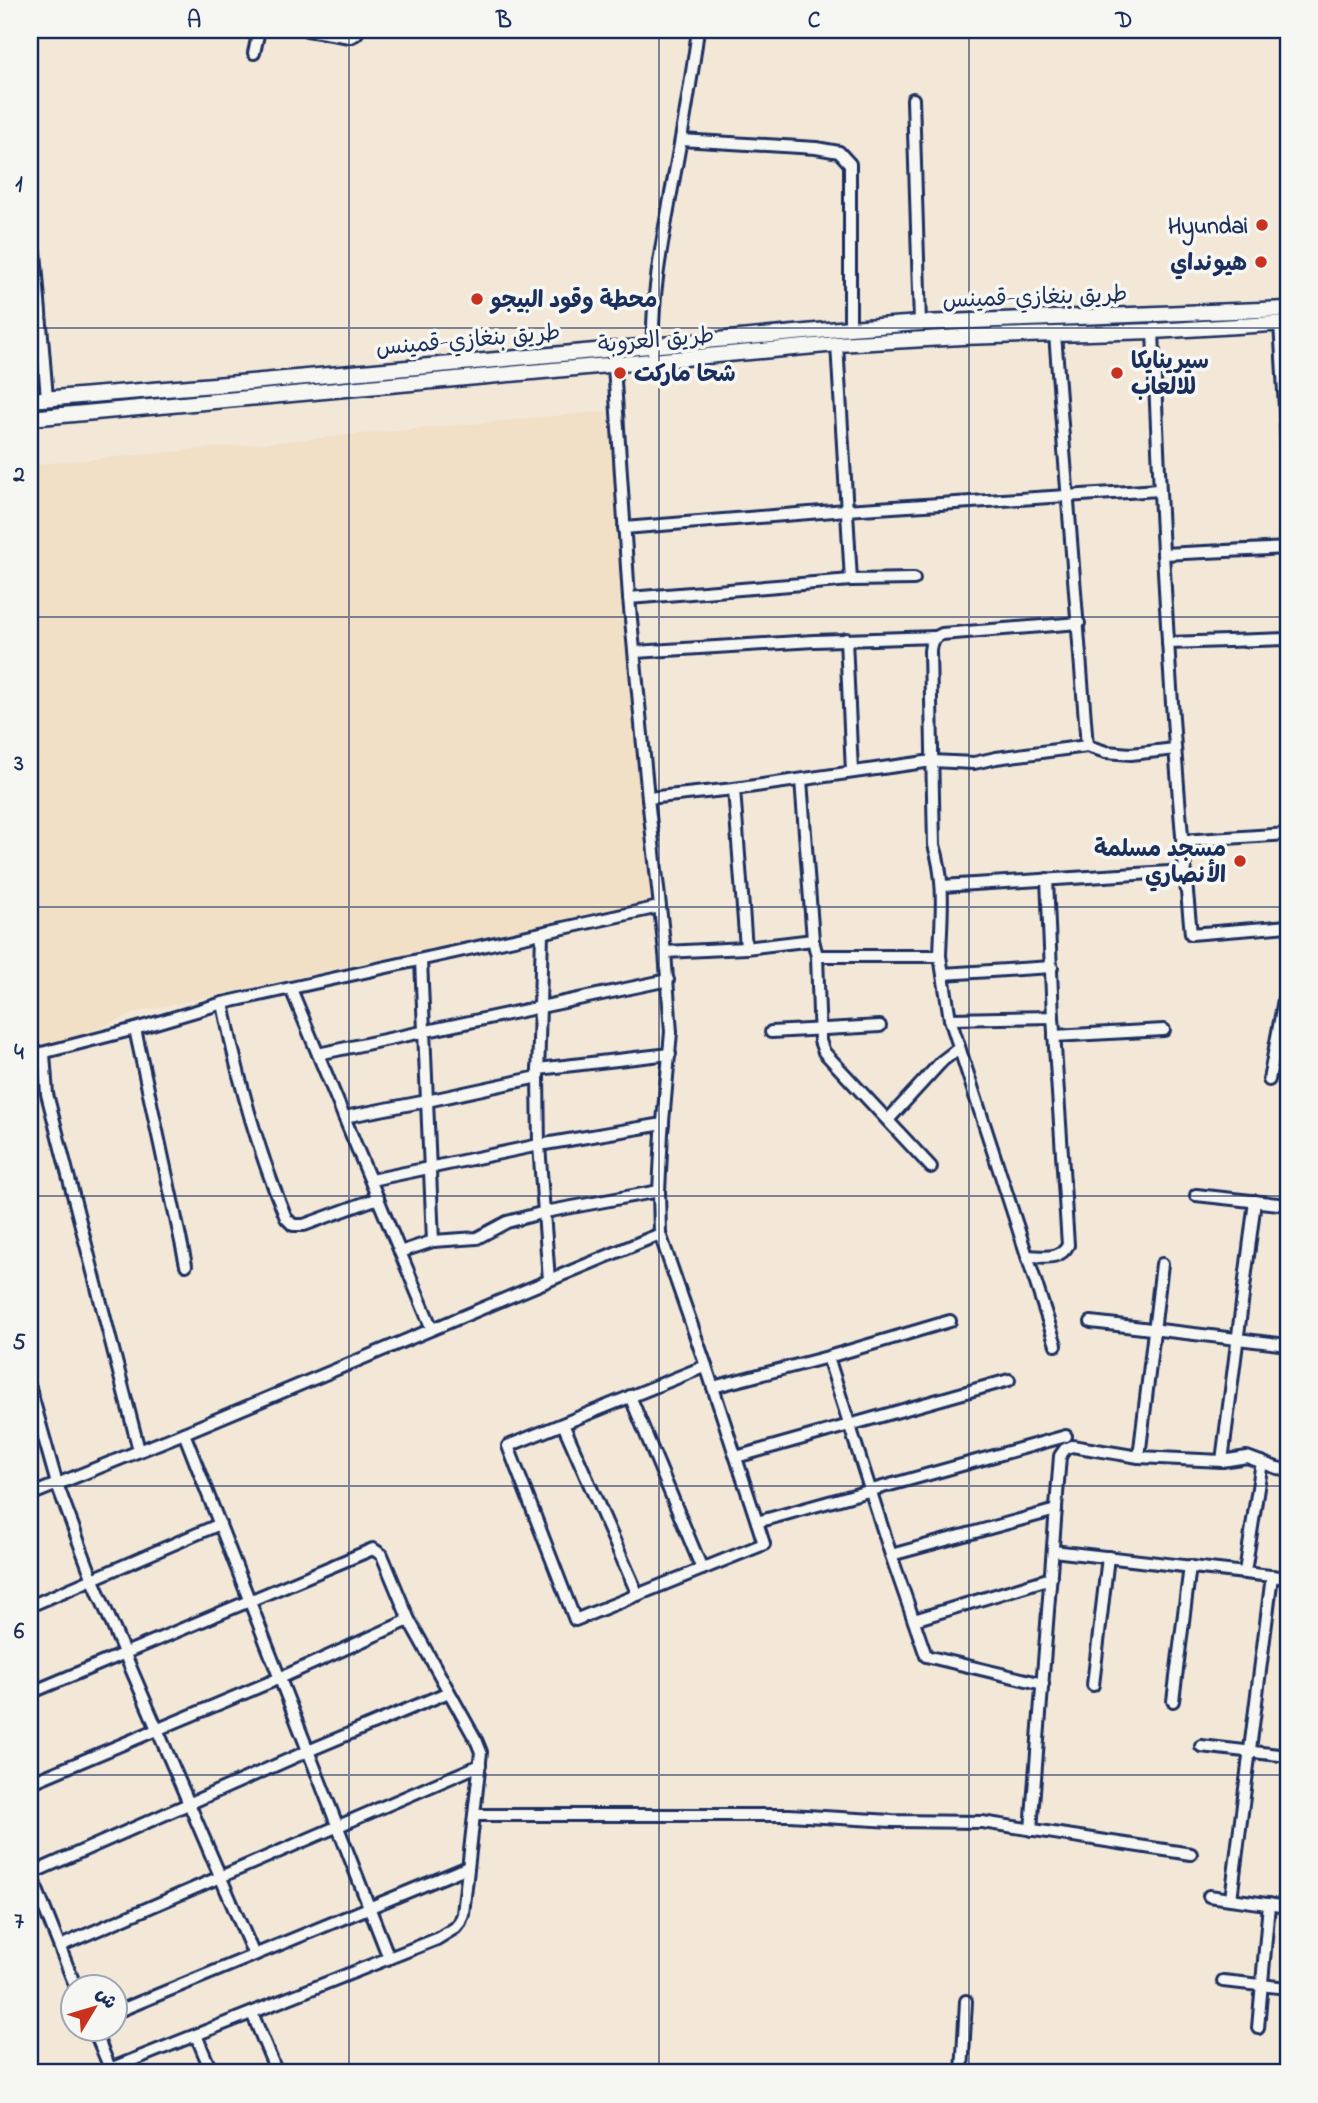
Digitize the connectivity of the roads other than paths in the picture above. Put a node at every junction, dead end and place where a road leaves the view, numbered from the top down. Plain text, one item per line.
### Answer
1 (259, 30) edge
2 (307, 30) edge
3 (359, 30) edge
4 (698, 30) edge
5 (254, 53) dead end
6 (913, 99) dead end
7 (681, 141) junction
8 (35, 252) dead end
9 (1288, 309) edge
10 (920, 323) junction
11 (1284, 323) edge
12 (850, 328) junction
13 (1153, 331) junction
14 (1055, 334) junction
15 (837, 344) junction
16 (653, 346) junction
17 (654, 362) junction
18 (614, 366) junction
19 (47, 398) junction
20 (30, 400) edge
21 (30, 418) edge
22 (1288, 461) edge
23 (1159, 490) junction
24 (1068, 496) junction
25 (846, 510) junction
26 (624, 528) junction
27 (1288, 548) edge
28 (1163, 554) junction
29 (914, 579) dead end
30 (851, 580) junction
31 (629, 598) junction
32 (1079, 623) junction
33 (935, 636) junction
34 (846, 639) junction
35 (1288, 639) edge
36 (1168, 643) junction
37 (635, 652) junction
38 (1087, 746) junction
39 (1175, 748) junction
40 (932, 761) junction
41 (852, 772) junction
42 (802, 780) junction
43 (734, 789) junction
44 (648, 798) junction
45 (1288, 834) edge
46 (1182, 841) junction
47 (1185, 871) junction
48 (1047, 879) junction
49 (942, 886) junction
50 (659, 906) junction
51 (1288, 926) edge
52 (542, 933) junction
53 (813, 940) junction
54 (746, 947) junction
55 (665, 952) junction
56 (817, 956) junction
57 (940, 956) junction
58 (421, 960) junction
59 (1052, 967) junction
60 (943, 974) junction
61 (1288, 978) edge
62 (668, 980) junction
63 (291, 989) junction
64 (223, 1003) junction
65 (540, 1008) junction
66 (1053, 1017) junction
67 (950, 1019) junction
68 (880, 1026) dead end
69 (135, 1029) junction
70 (821, 1029) junction
71 (1164, 1030) dead end
72 (424, 1032) junction
73 (771, 1032) dead end
74 (1054, 1036) junction
75 (959, 1048) junction
76 (44, 1054) junction
77 (318, 1054) junction
78 (670, 1054) junction
79 (30, 1056) edge
80 (538, 1073) junction
81 (1269, 1080) dead end
82 (427, 1101) junction
83 (344, 1116) junction
84 (888, 1120) junction
85 (663, 1124) junction
86 (539, 1145) junction
87 (430, 1166) junction
88 (931, 1167) dead end
89 (370, 1180) junction
90 (659, 1191) junction
91 (1196, 1195) dead end
92 (378, 1198) junction
93 (1255, 1201) junction
94 (1288, 1205) edge
95 (545, 1212) junction
96 (660, 1234) junction
97 (433, 1241) junction
98 (400, 1252) junction
99 (1027, 1256) junction
100 (1163, 1264) dead end
101 (186, 1265) dead end
102 (549, 1280) junction
103 (950, 1321) dead end
104 (1091, 1322) dead end
105 (432, 1329) junction
106 (1153, 1330) junction
107 (1238, 1339) junction
108 (1056, 1345) dead end
109 (1288, 1345) edge
110 (828, 1357) junction
111 (706, 1366) junction
112 (1009, 1380) dead end
113 (713, 1387) junction
114 (30, 1388) edge
115 (630, 1396) junction
116 (563, 1424) junction
117 (849, 1426) junction
118 (184, 1433) junction
119 (1066, 1436) dead end
120 (139, 1450) junction
121 (736, 1457) junction
122 (1139, 1457) junction
123 (1222, 1461) junction
124 (1262, 1462) junction
125 (1288, 1470) edge
126 (57, 1484) junction
127 (871, 1491) junction
128 (30, 1495) edge
129 (1056, 1510) junction
130 (757, 1522) junction
131 (220, 1524) junction
132 (1053, 1551) junction
133 (891, 1555) junction
134 (1108, 1557) junction
135 (1190, 1566) junction
136 (702, 1569) junction
137 (1245, 1572) junction
138 (1272, 1576) junction
139 (1051, 1578) junction
140 (1288, 1578) edge
141 (93, 1580) junction
142 (638, 1595) junction
143 (250, 1600) junction
144 (30, 1606) edge
145 (409, 1620) junction
146 (914, 1620) junction
147 (125, 1653) junction
148 (280, 1678) junction
149 (1042, 1684) junction
150 (1093, 1685) dead end
151 (449, 1692) junction
152 (30, 1693) edge
153 (1172, 1702) dead end
154 (158, 1728) junction
155 (1201, 1746) dead end
156 (1249, 1750) junction
157 (308, 1751) junction
158 (1288, 1756) edge
159 (480, 1765) junction
160 (30, 1783) edge
161 (188, 1803) junction
162 (474, 1815) junction
163 (338, 1826) junction
164 (1031, 1830) junction
165 (1191, 1854) dead end
166 (468, 1867) junction
167 (30, 1873) edge
168 (221, 1877) junction
169 (1209, 1896) dead end
170 (1231, 1899) junction
171 (1269, 1904) junction
172 (1288, 1907) edge
173 (369, 1908) junction
174 (60, 1946) junction
175 (254, 1955) junction
176 (389, 1958) junction
177 (71, 1974) edge
178 (1223, 1981) dead end
179 (1261, 1985) junction
180 (1288, 1988) edge
181 (966, 2001) dead end
182 (130, 2006) edge
183 (252, 2013) junction
184 (1258, 2028) dead end
185 (196, 2035) junction
186 (99, 2044) edge
187 (111, 2071) edge
188 (212, 2073) edge
189 (277, 2073) edge
190 (962, 2073) edge

1 - 5 street
2 - 3 street
4 - 7 street
6 - 10 street
7 - 12 street
7 - 16 street
8 - 19 street
9 - 10 main road, طريق بنغازي-قمينس
10 - 12 main road, طريق بنغازي-قمينس
11 - 13 main road, طريق العروبة
11 - 22 street
12 - 16 main road, طريق بنغازي-قمينس
13 - 14 main road, طريق العروبة
13 - 23 street
14 - 15 main road, طريق العروبة
14 - 24 street
15 - 17 main road, طريق العروبة
15 - 25 street
16 - 17 street
16 - 19 main road, طريق بنغازي-قمينس
17 - 18 main road, طريق العروبة
18 - 21 main road, طريق العروبة
18 - 26 street
19 - 20 main road, طريق بنغازي-قمينس
23 - 24 street
23 - 28 street
24 - 25 street
24 - 32 street
25 - 26 street
25 - 30 street
26 - 31 street
27 - 28 street
28 - 36 street
29 - 30 street
30 - 31 street
31 - 37 street
32 - 33 street
32 - 38 street
33 - 34 street
33 - 40 street
34 - 37 street
34 - 41 street
35 - 36 street
36 - 39 street
37 - 44 street
38 - 39 street
38 - 40 street
39 - 46 street
40 - 41 street
40 - 49 street
41 - 42 street
42 - 43 street
42 - 53 street
43 - 44 street
43 - 54 street
44 - 50 street
45 - 46 street
46 - 47 street
47 - 48 street
47 - 51 street
48 - 49 street
48 - 59 street
49 - 57 street
50 - 52 street
50 - 55 street
52 - 58 street
52 - 65 street
53 - 54 street
53 - 56 street
54 - 55 street
55 - 62 street
56 - 57 street
56 - 70 street
57 - 60 street
58 - 63 street
58 - 72 street
59 - 60 street
59 - 66 street
60 - 67 street
61 - 81 street
62 - 65 street
62 - 78 street
63 - 64 street
63 - 77 street
64 - 69 street
64 - 92 street
65 - 72 street
65 - 80 street
66 - 67 street
66 - 74 street
67 - 75 street
68 - 70 street
69 - 76 street
69 - 101 street
70 - 73 street
70 - 84 street
71 - 74 street
72 - 77 street
72 - 82 street
74 - 99 street
75 - 84 street
75 - 99 street
76 - 79 street
76 - 120 street
77 - 83 street
78 - 80 street
78 - 85 street
80 - 82 street
80 - 86 street
82 - 83 street
82 - 87 street
83 - 89 street
84 - 88 street
85 - 86 street
85 - 90 street
86 - 87 street
86 - 95 street
87 - 89 street
87 - 97 street
89 - 92 street
90 - 95 street
90 - 96 street
91 - 93 street
92 - 98 street
93 - 94 street
93 - 107 street
95 - 97 street
95 - 102 street
96 - 102 street
96 - 111 street
97 - 98 street
98 - 105 street
99 - 108 street
100 - 106 street
102 - 105 street
103 - 110 street
104 - 106 street
105 - 118 street
106 - 107 street
106 - 122 street
107 - 109 street
107 - 123 street
110 - 113 street
110 - 117 street
111 - 113 street
111 - 115 street
112 - 117 street
113 - 121 street
114 - 126 street
115 - 116 street
115 - 136 street
116 - 142 street
116 - 142 street
117 - 121 street
117 - 127 street
118 - 120 street
118 - 131 street
119 - 127 street
120 - 126 street
121 - 130 street
122 - 123 street
122 - 129 street
123 - 124 street
124 - 125 street
124 - 137 street
126 - 128 street
126 - 141 street
127 - 130 street
127 - 133 street
129 - 132 street
129 - 133 street
130 - 136 street
131 - 141 street
131 - 143 street
132 - 134 street
132 - 139 street
133 - 146 street
134 - 135 street
134 - 150 street
135 - 137 street
135 - 153 street
136 - 142 street
137 - 138 street
138 - 140 street
138 - 156 street
139 - 146 street
139 - 149 street
141 - 144 street
141 - 147 street
143 - 145 street
143 - 147 street
143 - 148 street
145 - 148 street
145 - 151 street
146 - 149 street
147 - 152 street
147 - 154 street
148 - 154 street
148 - 157 street
149 - 164 street
151 - 157 street
151 - 159 street
154 - 160 street
154 - 161 street
155 - 156 street
156 - 158 street
156 - 170 street
157 - 161 street
157 - 163 street
159 - 162 street
159 - 163 street
161 - 167 street
161 - 168 street
162 - 164 street
162 - 166 street
163 - 168 street
163 - 173 street
164 - 165 street
166 - 173 street
166 - 176 street
167 - 174 street
168 - 174 street
168 - 175 street
169 - 170 street
170 - 171 street
171 - 172 street
171 - 179 street
173 - 175 street
173 - 176 street
174 - 177 street
175 - 182 street
176 - 183 street
178 - 179 street
179 - 180 street
179 - 184 street
181 - 190 street
183 - 185 street
183 - 189 street
185 - 187 street
185 - 188 street
186 - 187 street

